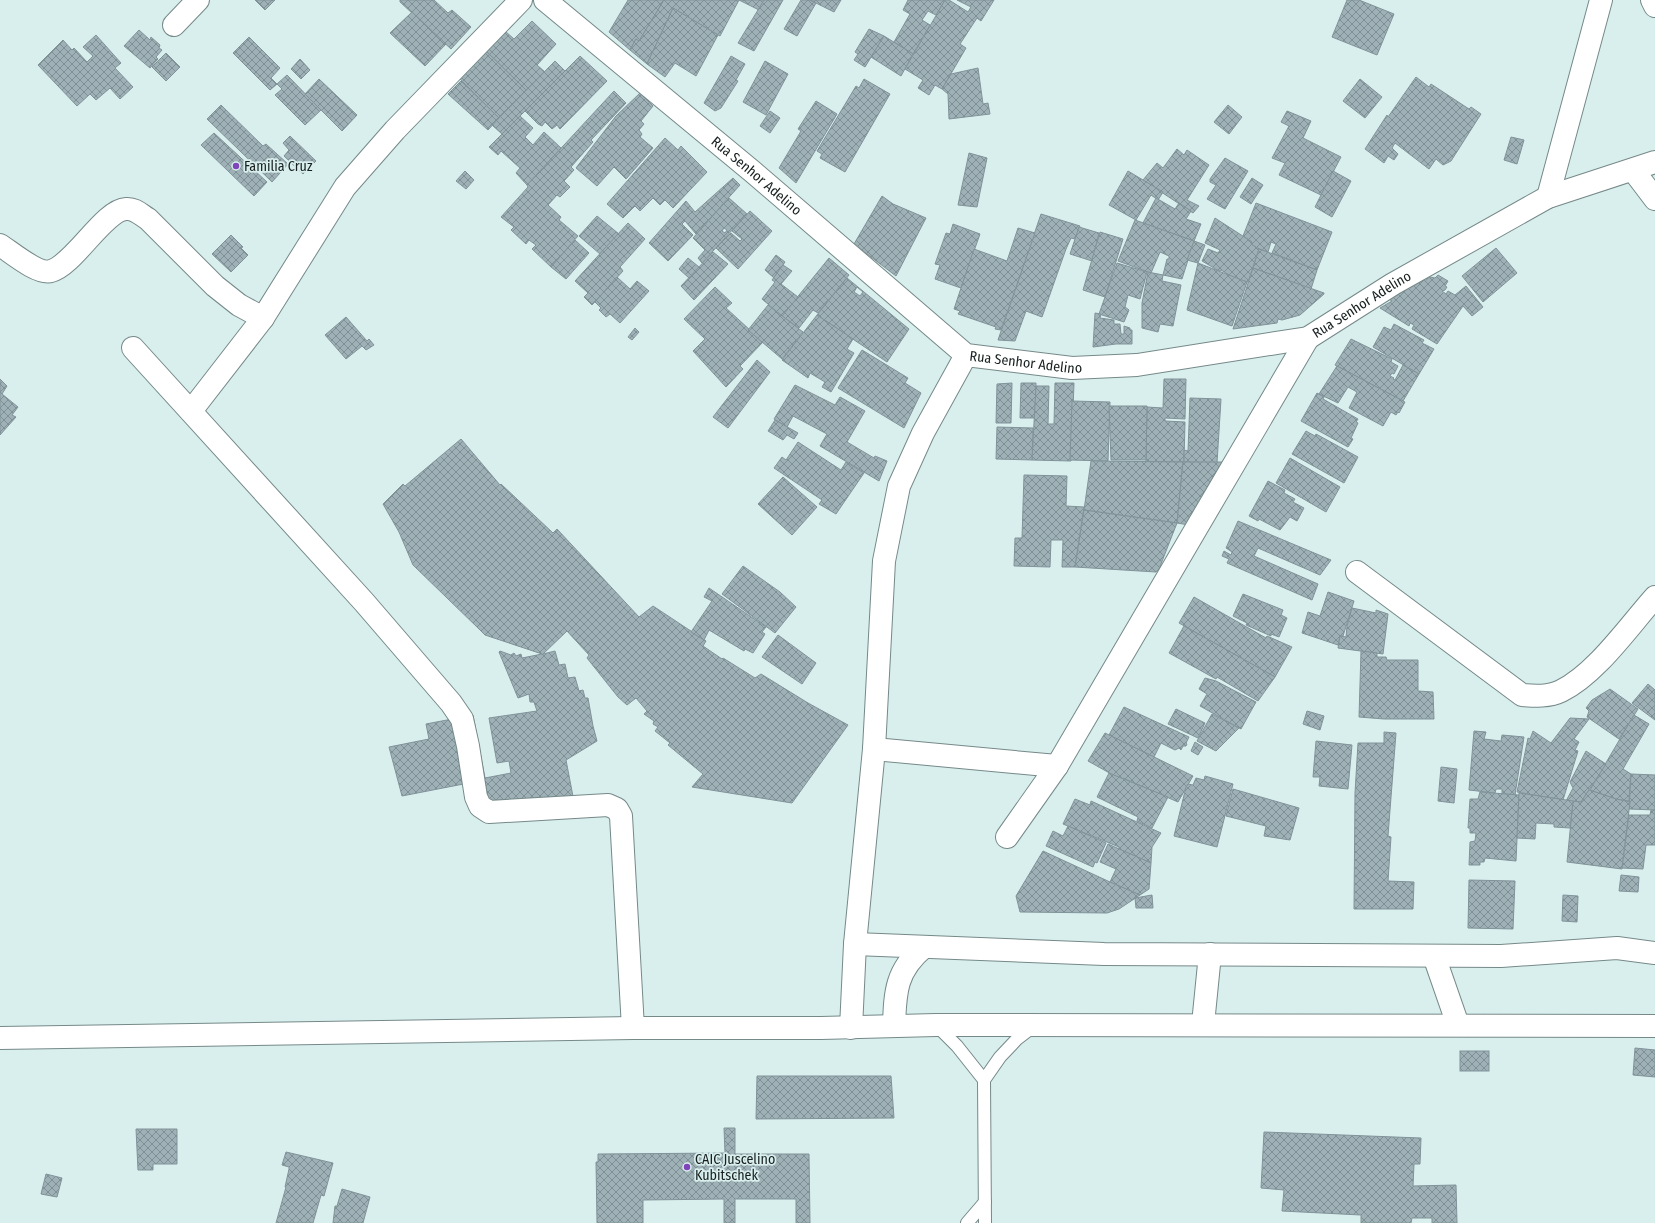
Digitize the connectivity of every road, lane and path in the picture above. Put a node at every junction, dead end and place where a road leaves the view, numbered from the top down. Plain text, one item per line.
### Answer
1 (198, 0) edge
2 (521, 0) edge
3 (545, 0) edge
4 (1601, 0) edge
5 (1652, 0) edge
6 (1655, 6) edge
7 (174, 25) dead end
8 (1655, 162) edge
9 (1633, 170) junction
10 (1548, 197) junction
11 (1655, 199) edge
12 (0, 245) edge
13 (263, 318) junction
14 (1308, 338) junction
15 (133, 348) dead end
16 (966, 355) junction
17 (191, 411) junction
18 (1357, 572) dead end
19 (1655, 597) edge
20 (874, 749) junction
21 (1057, 766) junction
22 (1007, 837) dead end
23 (855, 944) junction
24 (924, 947) junction
25 (1655, 953) edge
26 (1210, 954) junction
27 (1434, 956) junction
28 (1203, 1024) junction
29 (936, 1025) junction
30 (1036, 1025) junction
31 (1458, 1025) junction
32 (894, 1026) junction
33 (1655, 1026) edge
34 (633, 1028) junction
35 (851, 1028) junction
36 (0, 1038) edge
37 (984, 1080) junction
38 (985, 1202) junction
39 (967, 1223) edge
40 (985, 1223) edge

1 - 7 street
2 - 13 street
3 - 16 street, Rua Senhor Adelino
4 - 10 street
5 - 6 street
8 - 9 street, Rua Senhor Adelino
9 - 10 street, Rua Senhor Adelino
9 - 11 street
10 - 14 street, Rua Senhor Adelino
12 - 13 street
13 - 17 street
14 - 16 street, Rua Senhor Adelino
14 - 21 street
15 - 17 street
16 - 20 street
17 - 34 street
18 - 19 street
20 - 21 street
20 - 23 street
21 - 22 street
23 - 24 street
23 - 35 street
24 - 26 street
24 - 32 street
25 - 27 street
26 - 27 street
26 - 28 street
27 - 31 street
28 - 30 street
28 - 31 street
29 - 30 street
29 - 32 street
29 - 37 lane
30 - 37 lane
31 - 33 street
32 - 35 street
34 - 35 street
34 - 36 street
37 - 38 lane
38 - 39 lane
38 - 40 lane

